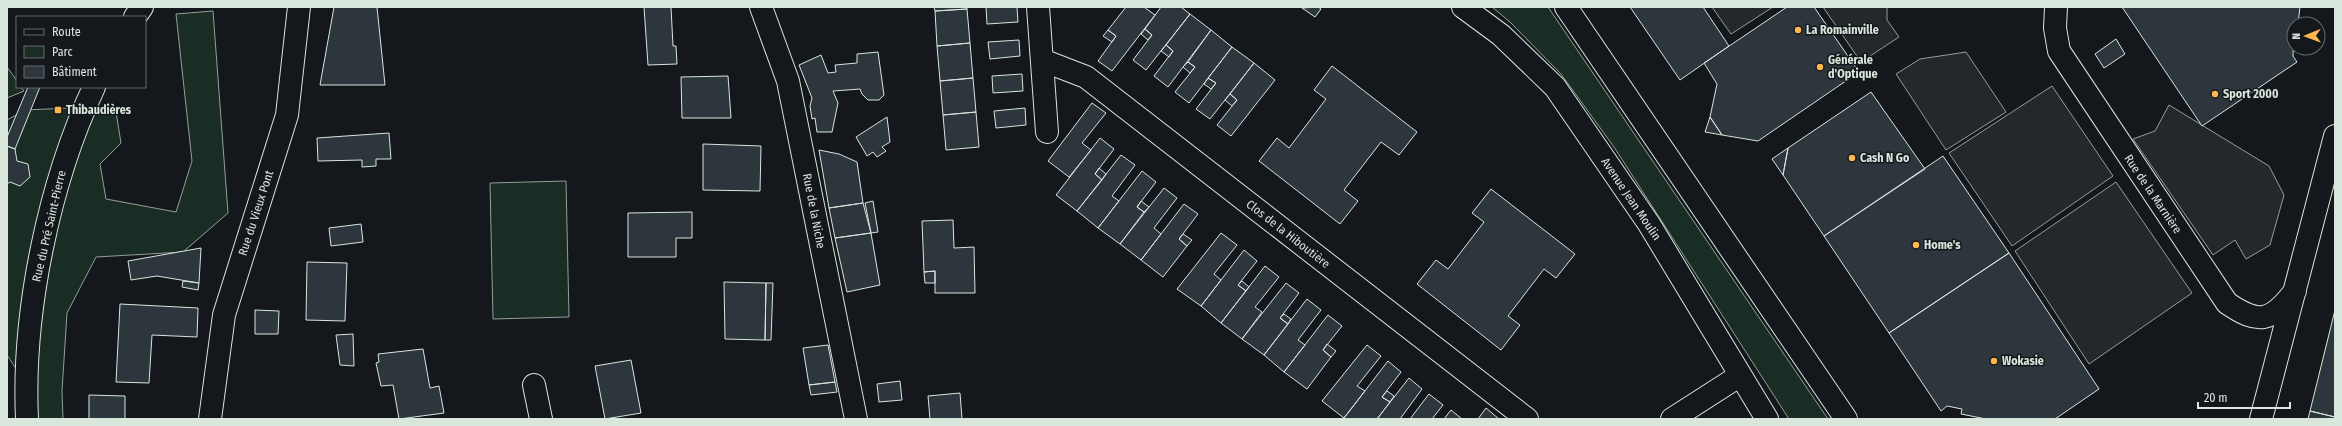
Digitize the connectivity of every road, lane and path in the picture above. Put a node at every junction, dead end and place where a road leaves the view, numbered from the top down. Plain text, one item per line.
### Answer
1 (142, 7) edge
2 (299, 7) edge
3 (761, 7) edge
4 (1038, 7) edge
5 (1463, 7) edge
6 (1566, 7) edge
7 (2056, 7) edge
8 (136, 16) edge
9 (1042, 60) junction
10 (94, 88) edge
11 (1047, 132) dead end
12 (2335, 136) edge
13 (2295, 291) junction
14 (1739, 376) junction
15 (534, 385) dead end
16 (27, 419) edge
17 (210, 419) edge
18 (541, 419) edge
19 (856, 419) edge
20 (1527, 419) edge
21 (1672, 419) edge
22 (1767, 419) edge
23 (1846, 419) edge
24 (2261, 419) edge

1 - 8 street
2 - 17 street, Rue du Vieux Pont
3 - 19 street, Rue de la Niche
4 - 9 street
5 - 14 street, Avenue Jean Moulin
6 - 23 street
7 - 13 street, Rue de la Marnière
9 - 11 street
9 - 20 street, Clos de la Hiboutière
10 - 16 street, Rue du Pré Saint-Pierre
12 - 13 street, Rue de la Marnière
13 - 24 street, Rue de la Marnière
14 - 21 street
14 - 22 street, Avenue Jean Moulin
15 - 18 street

